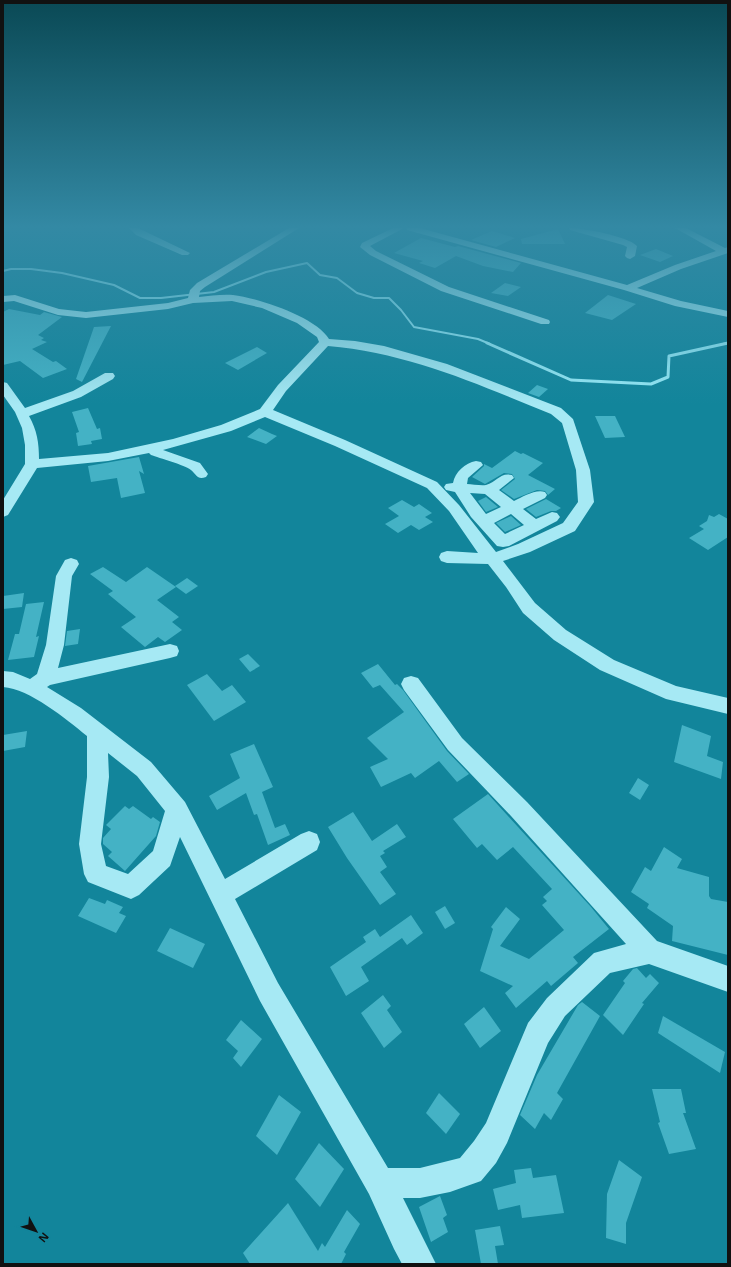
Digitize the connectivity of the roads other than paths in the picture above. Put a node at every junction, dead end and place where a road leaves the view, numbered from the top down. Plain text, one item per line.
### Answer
1 (198, 287) edge
2 (441, 287) edge
3 (625, 287) edge
4 (628, 288) joint
5 (3, 299) edge
6 (192, 300) junction
7 (728, 314) edge
8 (545, 322) dead end
9 (325, 342) junction
10 (108, 376) dead end
11 (3, 386) edge
12 (265, 412) junction
13 (22, 414) junction
14 (156, 447) junction
15 (32, 464) junction
16 (476, 465) dead end
17 (201, 474) dead end
18 (507, 478) dead end
19 (459, 487) junction
20 (436, 490) junction
21 (489, 490) junction
22 (540, 495) dead end
23 (512, 508) junction
24 (3, 512) edge
25 (552, 517) dead end
26 (484, 522) junction
27 (536, 526) junction
28 (447, 557) dead end
29 (493, 559) junction
30 (71, 564) dead end
31 (170, 651) dead end
32 (3, 679) edge
33 (39, 683) junction
34 (410, 684) dead end
35 (728, 706) edge
36 (96, 731) junction
37 (177, 809) junction
38 (309, 842) dead end
39 (220, 895) junction
40 (649, 951) junction
41 (728, 979) edge
42 (380, 1183) junction
43 (420, 1264) edge

1 - 6 street
2 - 8 street
3 - 4 street
4 - 7 street
5 - 6 street
6 - 9 street
9 - 12 street
9 - 29 street
10 - 13 street
11 - 13 street
12 - 14 street
12 - 20 street
13 - 15 street
14 - 15 street
14 - 17 street
15 - 24 street
16 - 19 street
18 - 21 street
19 - 20 street
19 - 21 street
19 - 26 street
20 - 29 street
21 - 23 street
22 - 23 street
23 - 26 street
23 - 27 street
25 - 27 street
26 - 27 street
28 - 29 street
29 - 35 street
30 - 33 street
31 - 33 street
32 - 33 street
33 - 36 street
34 - 40 street
36 - 37 street
36 - 37 street
37 - 39 street
38 - 39 street
39 - 42 street
40 - 41 street
40 - 42 street
42 - 43 street

